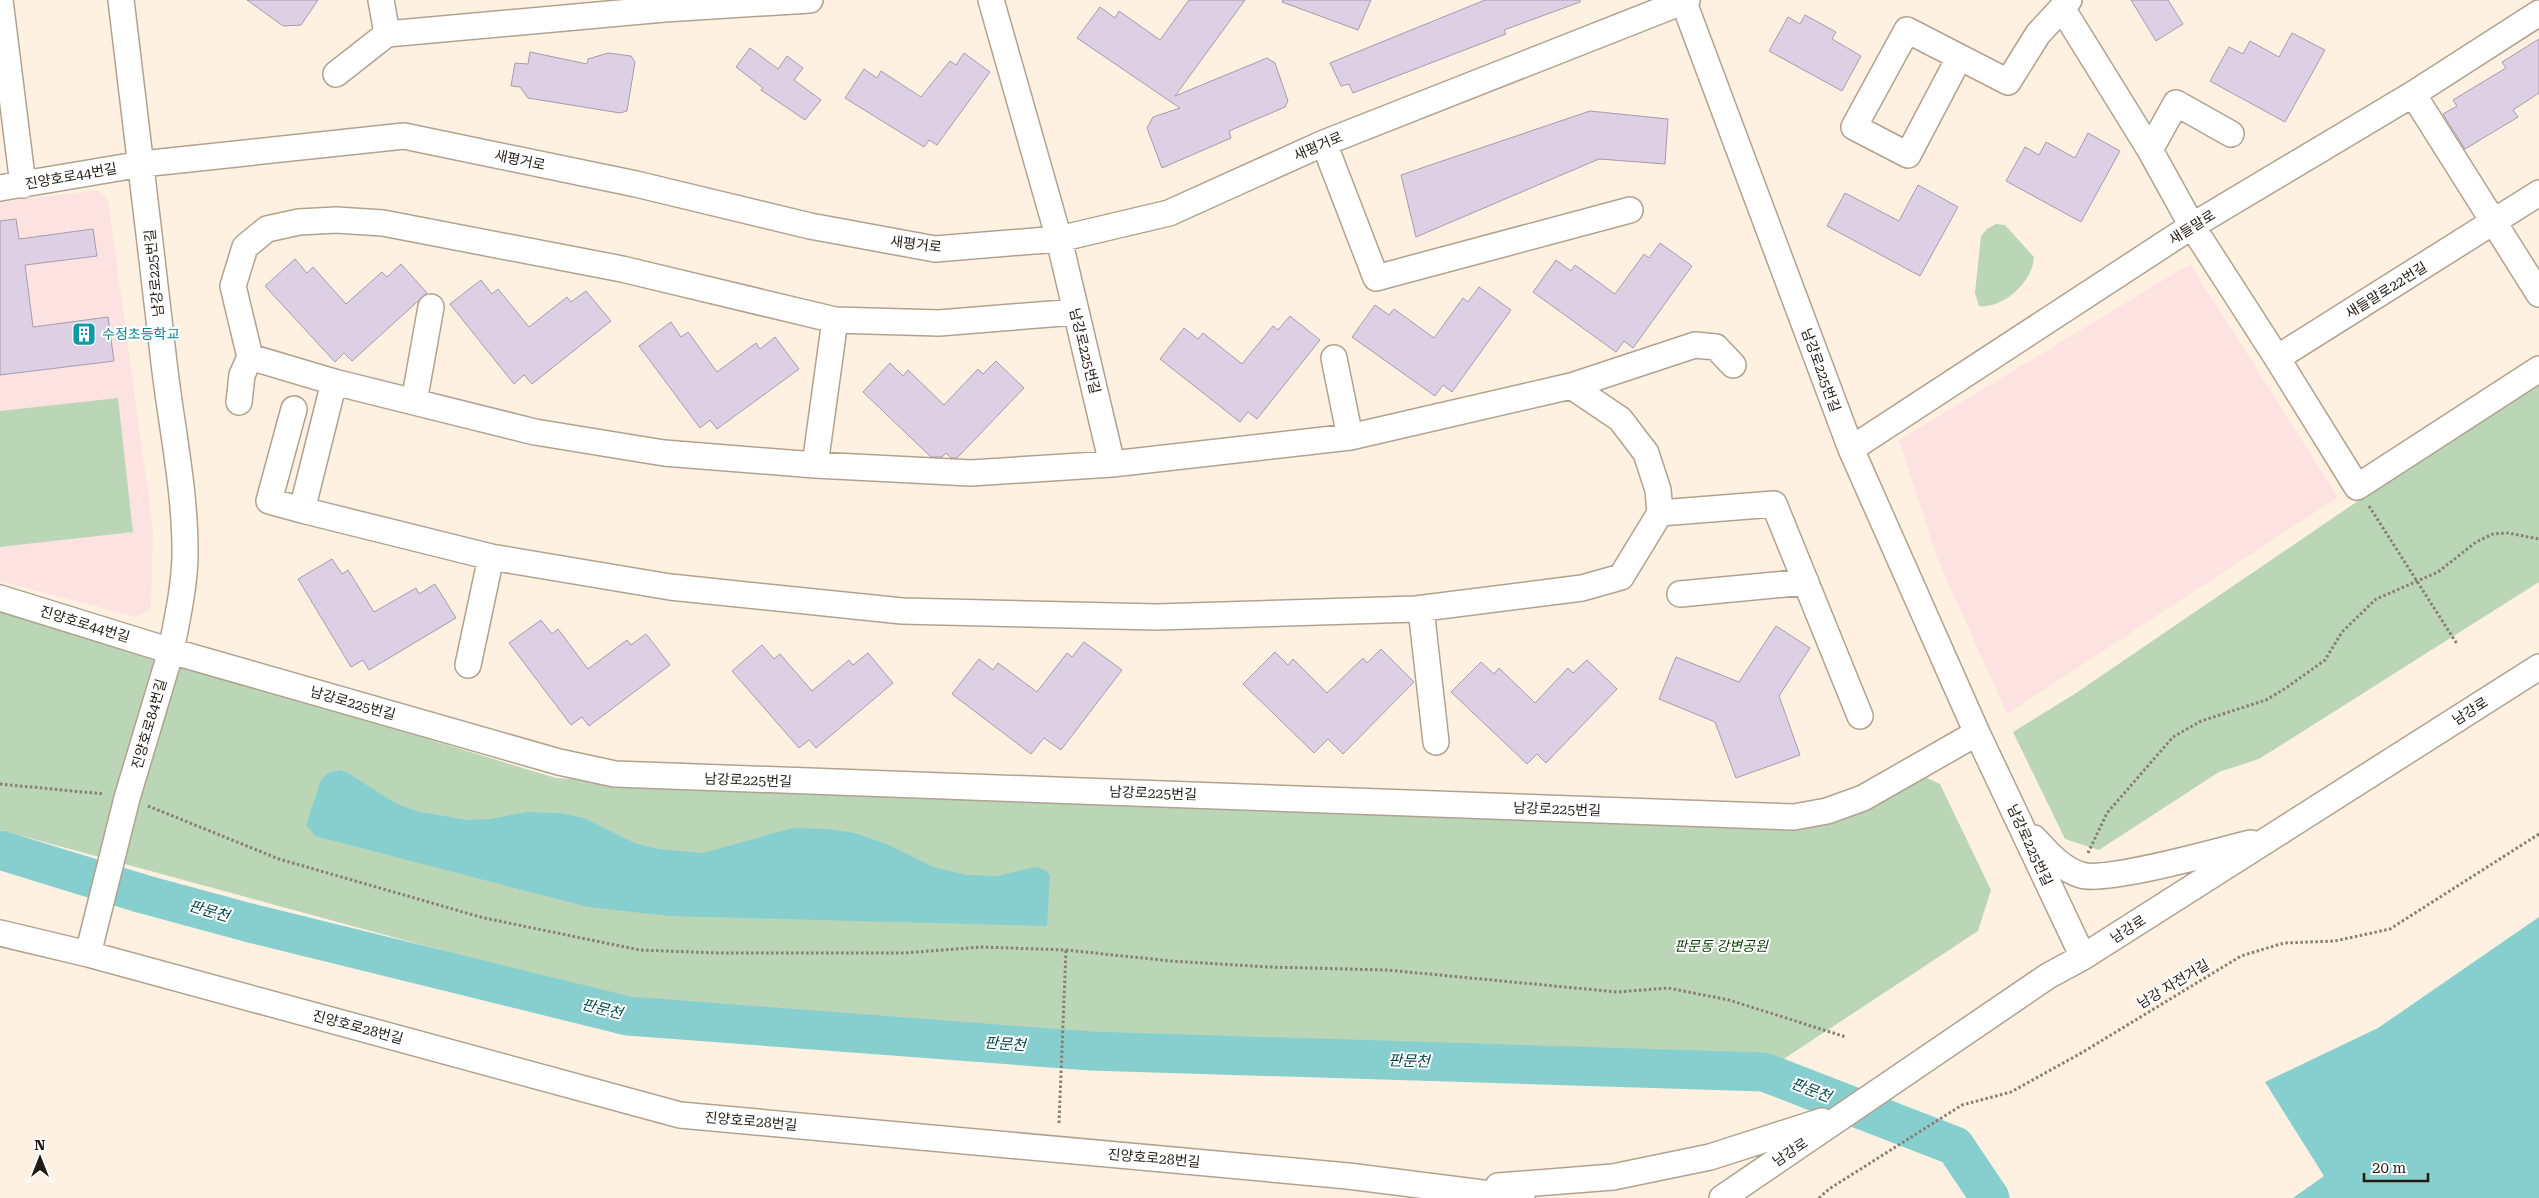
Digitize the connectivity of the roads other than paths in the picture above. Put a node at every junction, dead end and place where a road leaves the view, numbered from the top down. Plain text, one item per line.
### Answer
1 (121, 0) edge
2 (381, 0) edge
3 (810, 0) edge
4 (991, 0) edge
5 (1685, 1) edge
6 (2066, 4) edge
7 (1, 13) edge
8 (2539, 14) edge
9 (387, 34) junction
10 (1959, 58) junction
11 (336, 74) dead end
12 (2413, 94) junction
13 (2231, 134) dead end
14 (1324, 143) junction
15 (2150, 150) junction
16 (142, 164) junction
17 (11, 186) edge
18 (2539, 193) edge
19 (1630, 210) dead end
20 (2494, 222) junction
21 (2192, 226) junction
22 (1059, 239) junction
23 (2539, 294) edge
24 (431, 307) dead end
25 (1076, 312) junction
26 (835, 320) junction
27 (250, 357) junction
28 (1334, 358) dead end
29 (2277, 358) junction
30 (1733, 365) dead end
31 (2539, 369) edge
32 (334, 382) junction
33 (1571, 386) junction
34 (239, 402) dead end
35 (414, 402) junction
36 (294, 410) dead end
37 (1350, 437) junction
38 (1851, 449) junction
39 (1112, 464) junction
40 (815, 465) junction
41 (302, 510) junction
42 (1660, 513) junction
43 (491, 558) junction
44 (1806, 582) junction
45 (1680, 594) dead end
46 (0, 598) edge
47 (1421, 608) junction
48 (171, 651) junction
49 (468, 665) dead end
50 (2539, 667) edge
51 (1860, 716) dead end
52 (1977, 733) junction
53 (1436, 742) dead end
54 (2019, 822) junction
55 (2270, 838) junction
56 (0, 933) edge
57 (88, 954) junction
58 (2083, 957) junction
59 (1848, 1112) junction
60 (1465, 1194) edge
61 (1729, 1194) edge
62 (1522, 1198) edge

1 - 16 street, 남강로225번길
2 - 9 street
3 - 9 street
4 - 22 street, 남강로225번길
5 - 14 street, 새평거로
5 - 38 street, 남강로225번길
6 - 10 street
6 - 15 street
7 - 17 street
8 - 12 street, 새들말로
9 - 11 street
10 - 10 street
12 - 20 street
12 - 21 street, 새들말로
13 - 15 street
14 - 19 street
14 - 22 street, 새평거로
15 - 21 street
16 - 17 street, 진양호로44번길
16 - 22 street, 새평거로
16 - 48 street, 남강로225번길
18 - 20 street, 새들말로22번길
20 - 23 street
20 - 29 street, 새들말로22번길
21 - 29 street
21 - 38 street, 새들말로
22 - 25 street, 남강로225번길
24 - 35 street
25 - 26 street
25 - 39 street, 남강로225번길
26 - 27 street
26 - 40 street
27 - 32 street
27 - 34 street
28 - 37 street
29 - 31 street
30 - 33 street
32 - 35 street
32 - 41 street
33 - 37 street
33 - 42 street
35 - 40 street
36 - 41 street
37 - 39 street
38 - 52 street, 남강로225번길
39 - 40 street
41 - 43 street
42 - 44 street
42 - 47 street
43 - 47 street
43 - 49 street
44 - 45 street
44 - 51 street
46 - 48 street, 진양호로44번길
47 - 53 street
48 - 52 street, 남강로225번길
48 - 57 street, 진양호로84번길
50 - 55 street, 남강로
52 - 54 street, 남강로225번길
54 - 55 street
54 - 58 street, 남강로225번길
55 - 58 street, 남강로
56 - 57 street, 진양호로28번길
57 - 60 street, 진양호로28번길
58 - 59 street, 남강로
59 - 60 street
59 - 61 street, 남강로
60 - 62 street, 진양호로28번길

